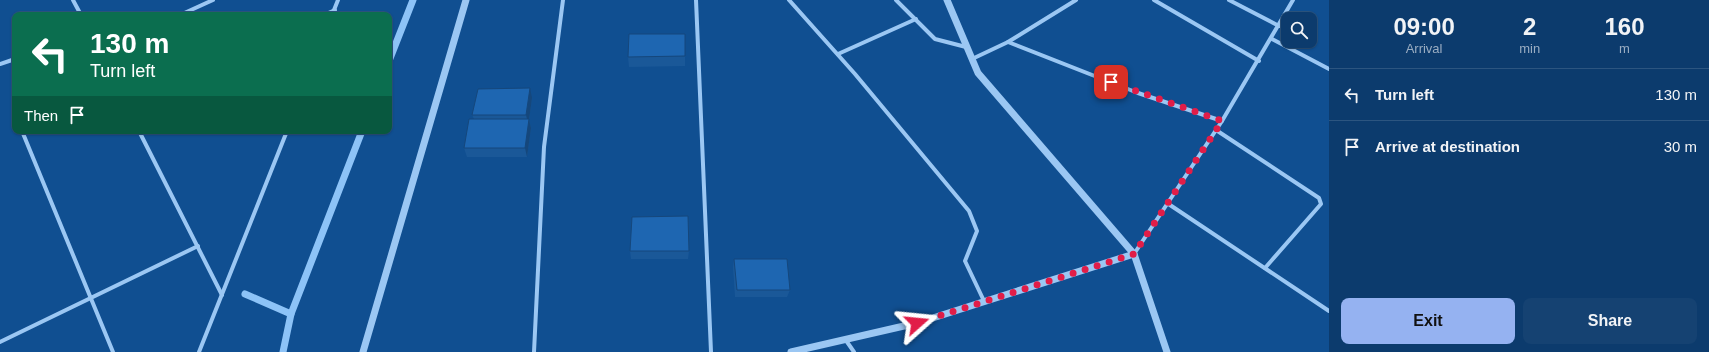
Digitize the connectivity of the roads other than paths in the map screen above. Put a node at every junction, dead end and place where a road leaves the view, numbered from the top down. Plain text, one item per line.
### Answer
1 (73, 0) edge
2 (213, 0) edge
3 (338, 0) edge
4 (466, 0) edge
5 (563, 0) edge
6 (696, 0) edge
7 (788, 0) edge
8 (896, 0) edge
9 (946, 0) edge
10 (1076, 0) edge
11 (1154, 0) edge
12 (1230, 0) edge
13 (1293, 0) edge
14 (334, 10) joint
15 (79, 12) edge
16 (187, 12) edge
17 (330, 12) edge
18 (916, 19) junction
19 (1279, 26) junction
20 (1272, 39) junction
21 (1008, 42) junction
22 (966, 47) junction
23 (838, 54) junction
24 (972, 59) junction
25 (12, 60) edge
26 (1259, 61) junction
27 (0, 64) edge
28 (1329, 70) edge
29 (1222, 121) junction
30 (1216, 130) junction
31 (23, 134) edge
32 (141, 134) edge
33 (286, 134) edge
34 (1167, 203) junction
35 (198, 246) junction
36 (1134, 254) junction
37 (1265, 268) junction
38 (222, 295) junction
39 (90, 298) junction
40 (984, 301) junction
41 (1329, 311) edge
42 (845, 340) junction
43 (0, 342) edge
44 (112, 352) edge
45 (199, 352) edge
46 (363, 352) edge
47 (534, 352) edge
48 (711, 352) edge
49 (792, 352) edge
50 (854, 352) edge
51 (1167, 352) edge

1 - 15 street
2 - 16 street
3 - 14 street
4 - 46 street
5 - 47 street
6 - 48 street
7 - 23 street
8 - 18 street
9 - 22 street
10 - 21 street
11 - 26 street
12 - 19 street
13 - 19 street
14 - 17 street
18 - 22 street
18 - 23 street
19 - 20 street
20 - 26 street
20 - 28 street
21 - 24 street
21 - 29 street
22 - 24 street
23 - 40 street
24 - 36 street
25 - 27 street
26 - 29 street
29 - 30 street
30 - 34 street
30 - 37 street
31 - 39 street
32 - 35 street
33 - 38 street
34 - 36 street
34 - 37 street
35 - 38 street
35 - 39 street
36 - 40 street
36 - 51 street
37 - 41 street
38 - 45 street
39 - 43 street
39 - 44 street
40 - 42 street
42 - 49 street
42 - 50 street

